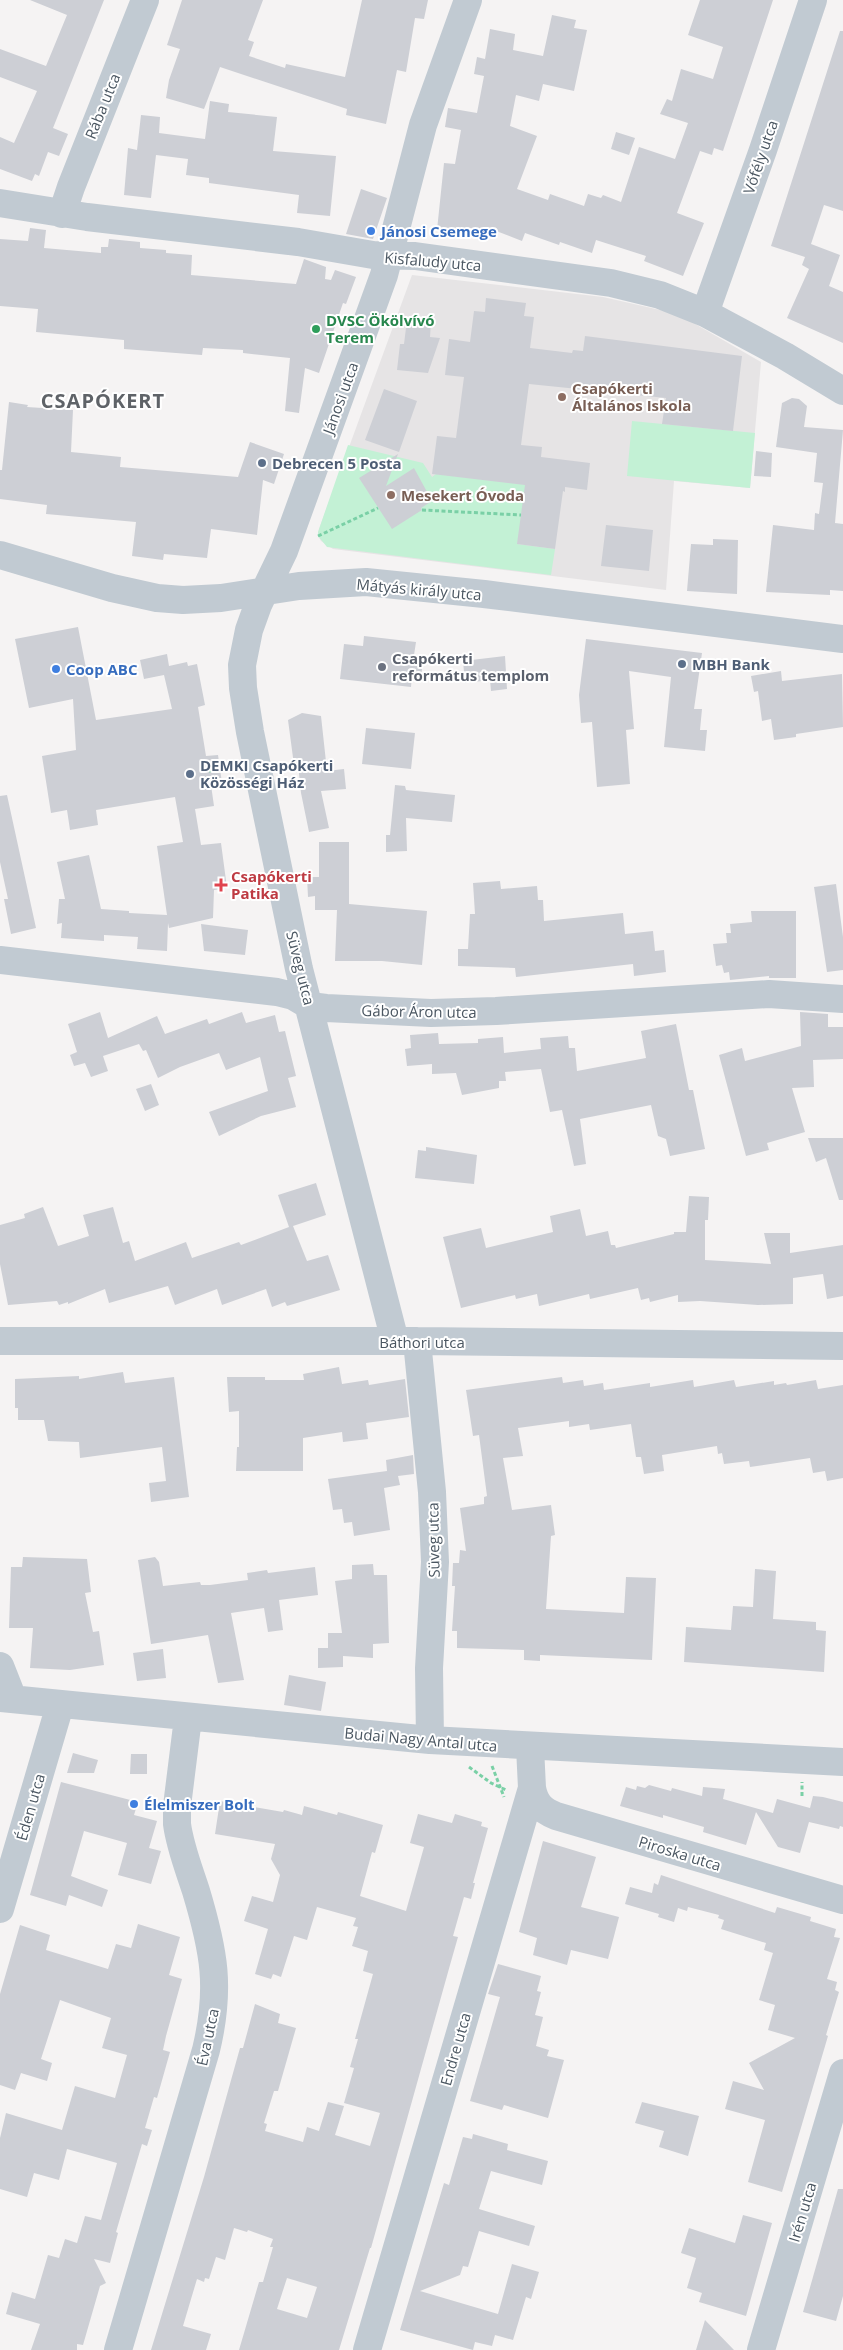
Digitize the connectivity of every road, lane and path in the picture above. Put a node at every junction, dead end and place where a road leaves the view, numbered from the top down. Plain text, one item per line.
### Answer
1 (145, 0) edge
2 (468, 0) edge
3 (813, 0) edge
4 (0, 203) edge
5 (62, 214) junction
6 (390, 256) junction
7 (705, 313) junction
8 (843, 392) edge
9 (378, 508) dead end
10 (422, 510) dead end
11 (521, 515) dead end
12 (318, 536) dead end
13 (0, 555) edge
14 (265, 592) junction
15 (843, 639) edge
16 (227, 768) dead end
17 (209, 771) dead end
18 (0, 960) edge
19 (843, 999) edge
20 (310, 1006) junction
21 (0, 1341) edge
22 (406, 1341) junction
23 (843, 1346) edge
24 (0, 1666) edge
25 (6, 1699) edge
26 (60, 1705) junction
27 (188, 1718) junction
28 (430, 1740) junction
29 (530, 1747) junction
30 (462, 1762) dead end
31 (843, 1762) edge
32 (802, 1779) dead end
33 (530, 1792) junction
34 (802, 1796) dead end
35 (843, 1900) edge
36 (0, 1909) edge
37 (843, 2073) edge
38 (118, 2350) edge
39 (367, 2350) edge
40 (761, 2350) edge

1 - 5 street, Rába utca
2 - 6 street, Jánosi utca
3 - 7 street, Vőfély utca
4 - 5 street, Kisfaludy utca
5 - 6 street, Kisfaludy utca
6 - 7 street, Kisfaludy utca
6 - 14 street, Jánosi utca
7 - 8 street, Kisfaludy utca
9 - 12 path
10 - 11 path
13 - 14 street, Mátyás király utca
14 - 15 street, Mátyás király utca
14 - 20 street, Süveg utca
16 - 17 path
18 - 20 street, Gábor Áron utca
19 - 20 street, Gábor Áron utca
20 - 22 street, Süveg utca
21 - 22 street, Báthori utca
22 - 23 street, Báthori utca
22 - 28 street, Süveg utca
24 - 25 street
25 - 26 street, Budai Nagy Antal utca
26 - 27 street, Budai Nagy Antal utca
26 - 36 street, Éden utca
27 - 28 street, Budai Nagy Antal utca
27 - 38 street, Éva utca
28 - 29 street, Budai Nagy Antal utca
29 - 31 street, Budai Nagy Antal utca
29 - 33 street, Endre utca
30 - 33 path
32 - 34 path
33 - 35 street, Piroska utca
33 - 39 street, Endre utca
37 - 40 street, Irén utca

